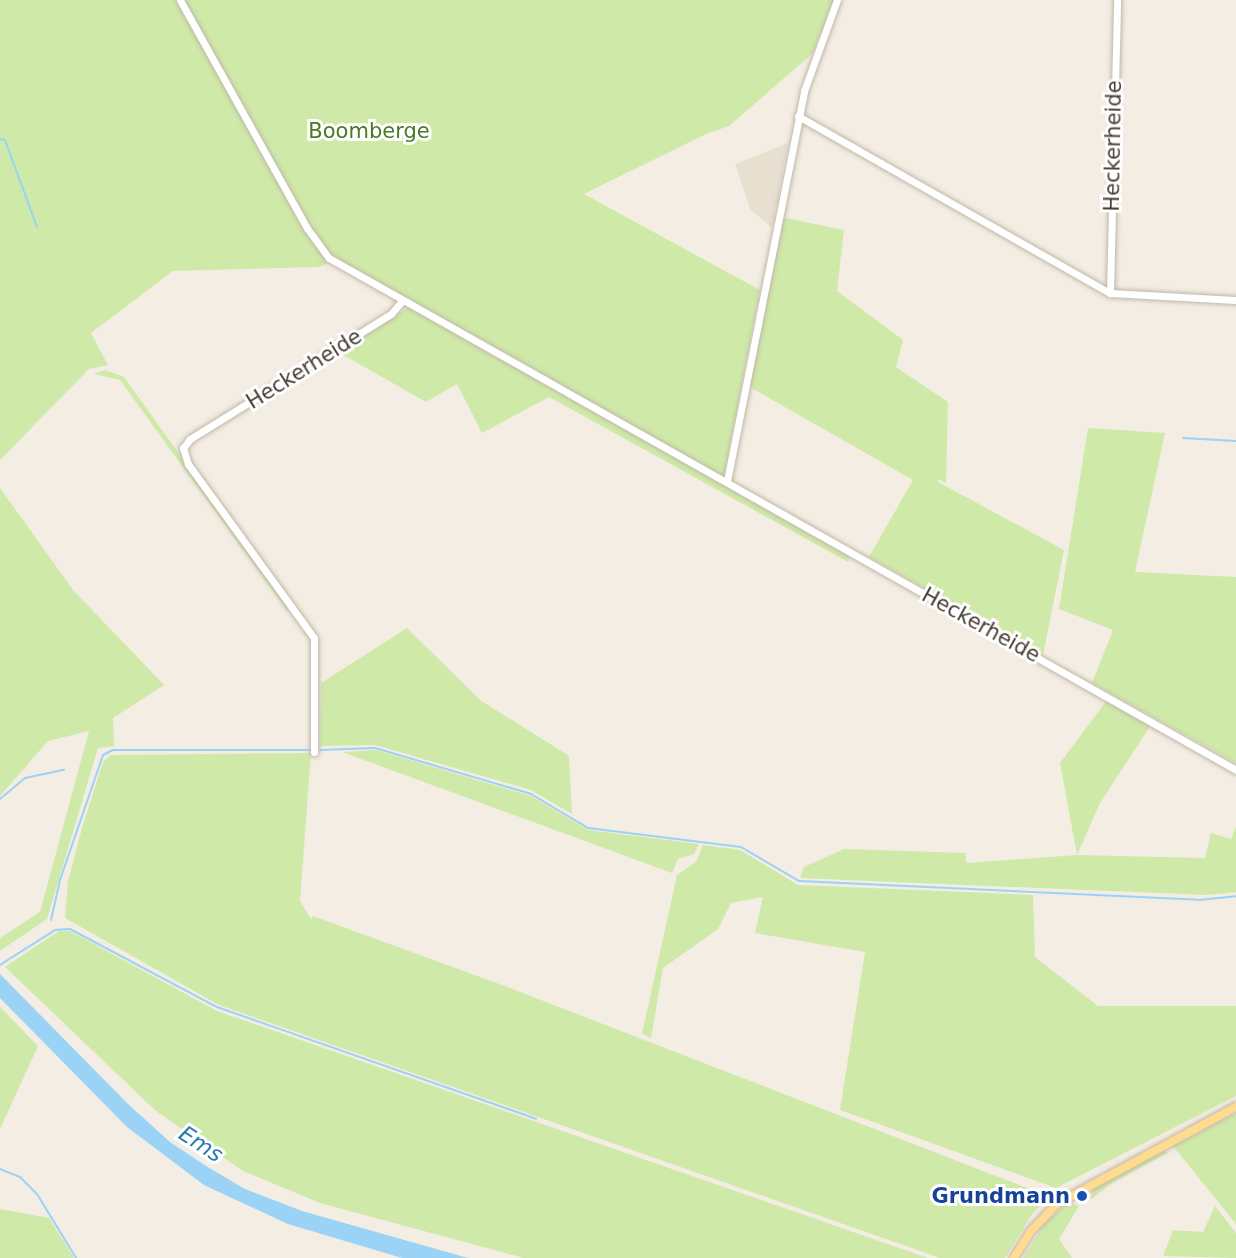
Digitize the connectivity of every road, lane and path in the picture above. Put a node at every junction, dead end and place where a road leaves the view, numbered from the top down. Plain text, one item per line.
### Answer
1 (180, 0) edge
2 (837, 0) edge
3 (1117, 0) edge
4 (798, 116) junction
5 (1110, 292) junction
6 (1236, 300) edge
7 (402, 301) junction
8 (727, 481) junction
9 (314, 752) dead end
10 (1236, 770) edge
11 (1236, 1107) edge
12 (1014, 1258) edge

1 - 7 street
2 - 4 street
3 - 5 street, Heckerheide
4 - 5 street
4 - 8 street
5 - 6 street
7 - 8 street, Heckerheide
7 - 9 street, Heckerheide
8 - 10 street, Heckerheide
11 - 12 main road

